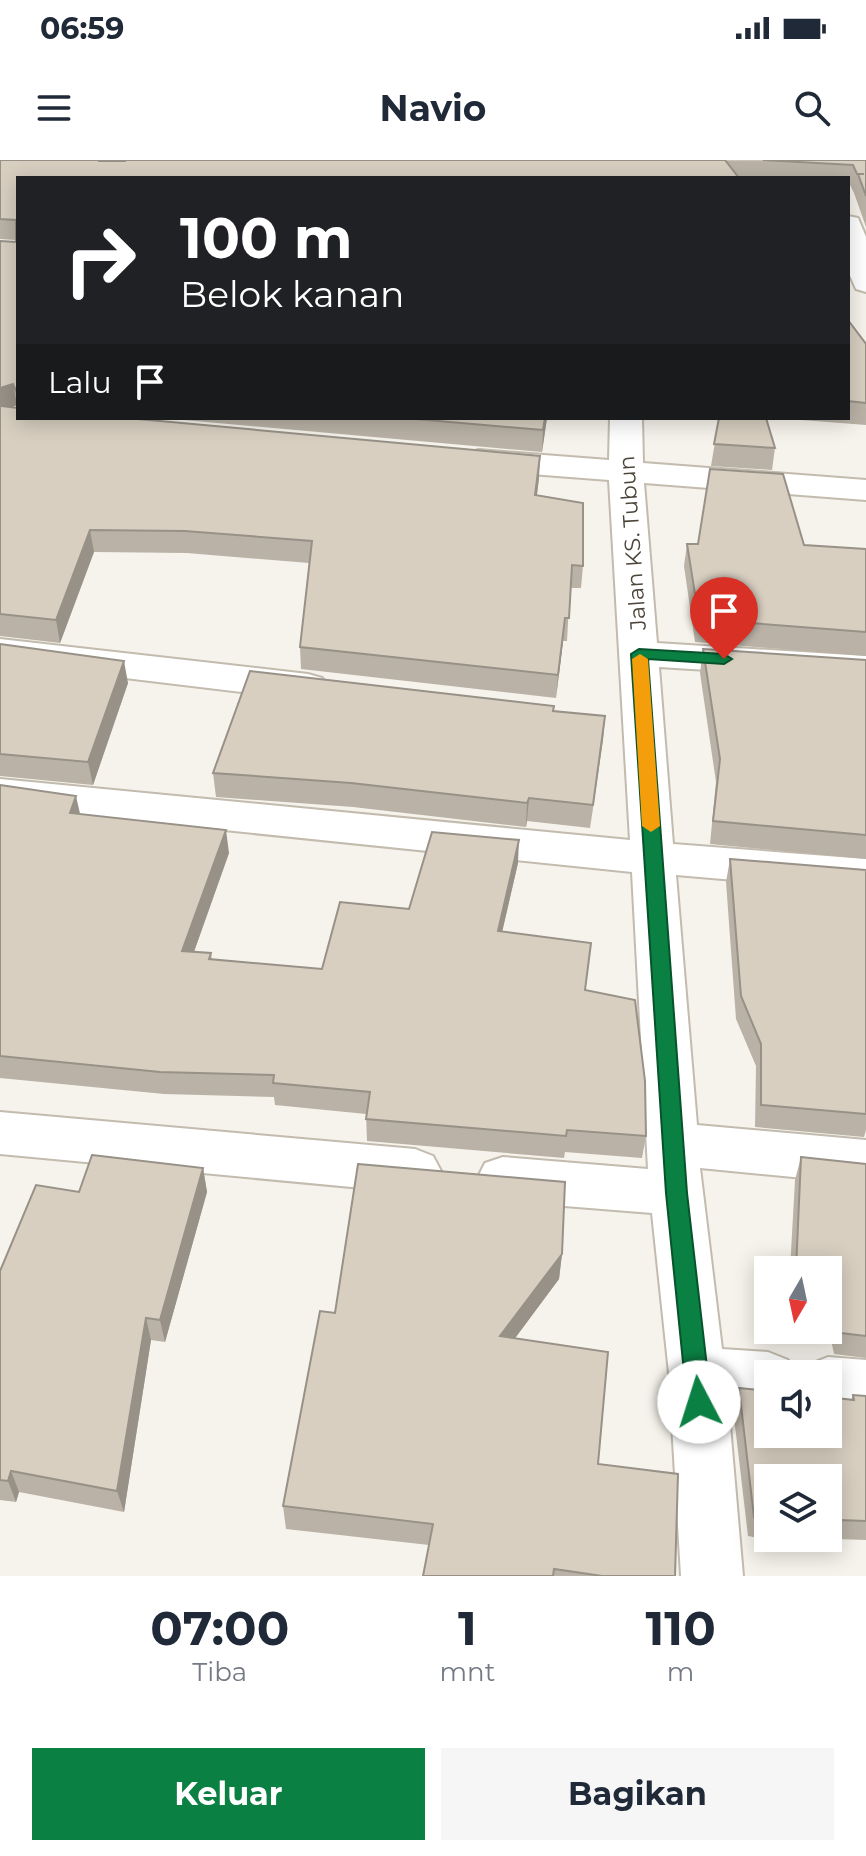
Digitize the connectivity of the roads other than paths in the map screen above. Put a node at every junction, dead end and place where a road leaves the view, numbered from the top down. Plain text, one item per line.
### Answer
1 (850, 231) edge
2 (866, 283) edge
3 (626, 420) edge
4 (444, 457) edge
5 (626, 473) junction
6 (866, 490) edge
7 (0, 651) edge
8 (639, 654) junction
9 (866, 668) edge
10 (337, 690) edge
11 (0, 793) edge
12 (653, 856) junction
13 (866, 875) edge
14 (0, 1133) edge
15 (674, 1144) junction
16 (866, 1162) edge
17 (676, 1193) junction
18 (697, 1373) junction
19 (754, 1378) edge
20 (842, 1385) edge
21 (866, 1387) edge
22 (712, 1576) edge

1 - 2 street
3 - 5 street, Jalan KS. Tubun
4 - 5 street
5 - 6 street
5 - 8 street, Jalan KS. Tubun
7 - 10 street
8 - 9 street
8 - 12 street, Jalan KS. Tubun
11 - 12 street
12 - 13 street
12 - 15 street, Jalan KS. Tubun
14 - 17 street
15 - 16 street
15 - 17 street, Jalan KS. Tubun
17 - 18 street, Jalan KS. Tubun
18 - 19 street
18 - 22 street, Jalan KS. Tubun
20 - 21 street

